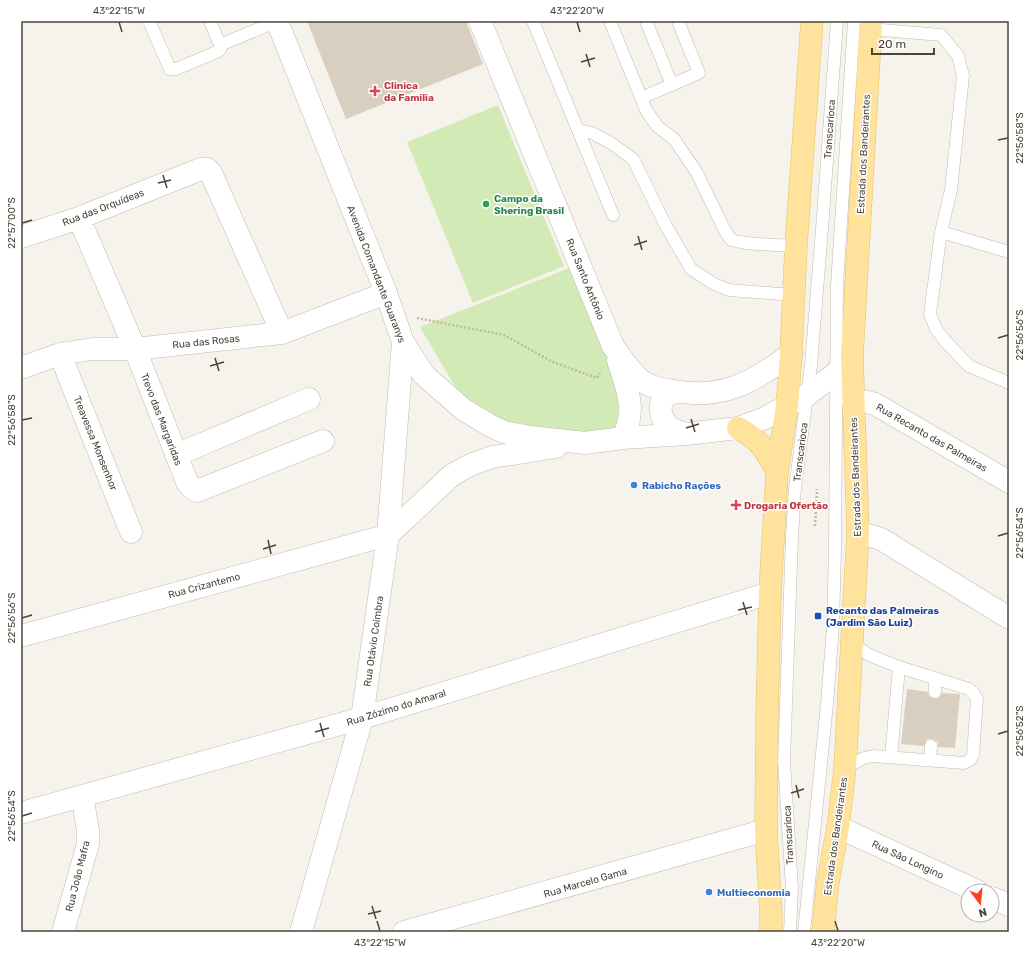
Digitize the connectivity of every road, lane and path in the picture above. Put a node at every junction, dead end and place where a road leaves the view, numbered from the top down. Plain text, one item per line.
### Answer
1 (149, 21) edge
2 (210, 21) edge
3 (278, 21) edge
4 (480, 21) edge
5 (534, 21) edge
6 (610, 21) edge
7 (646, 21) edge
8 (678, 21) edge
9 (812, 21) edge
10 (837, 21) edge
11 (865, 24) edge
12 (220, 45) junction
13 (672, 85) junction
14 (641, 98) junction
15 (578, 130) junction
16 (613, 215) dead end
17 (79, 218) junction
18 (941, 232) junction
19 (21, 237) edge
20 (796, 246) junction
21 (1009, 252) edge
22 (386, 293) junction
23 (794, 294) junction
24 (393, 313) junction
25 (282, 333) junction
26 (403, 342) junction
27 (613, 346) junction
28 (135, 349) junction
29 (60, 354) junction
30 (791, 354) junction
31 (852, 356) junction
32 (21, 368) edge
33 (835, 374) junction
34 (1009, 383) edge
35 (676, 392) junction
36 (807, 395) junction
37 (309, 399) dead end
38 (852, 400) junction
39 (787, 406) junction
40 (738, 428) junction
41 (686, 434) junction
42 (623, 438) junction
43 (323, 441) dead end
44 (585, 443) junction
45 (176, 454) junction
46 (777, 472) junction
47 (1009, 482) edge
48 (817, 489) dead end
49 (815, 526) dead end
50 (131, 532) dead end
51 (858, 532) junction
52 (388, 535) junction
53 (770, 593) junction
54 (1009, 618) edge
55 (21, 636) edge
56 (851, 642) junction
57 (899, 667) junction
58 (935, 678) junction
59 (935, 692) dead end
60 (362, 718) junction
61 (931, 746) dead end
62 (891, 756) junction
63 (930, 760) junction
64 (845, 768) junction
65 (82, 796) junction
66 (21, 813) edge
67 (838, 828) junction
68 (766, 830) junction
69 (960, 883) edge
70 (63, 932) edge
71 (301, 932) edge
72 (404, 932) edge
73 (770, 932) edge
74 (790, 932) edge
75 (804, 932) edge
76 (823, 932) edge

1 - 12 lane
2 - 12 lane
3 - 12 lane
3 - 22 street, Avenida Comandante Guaranys
4 - 27 street, Rua Santo Antônio
5 - 15 lane
6 - 14 lane
7 - 13 lane
8 - 13 lane
9 - 20 main road
10 - 36 lane, Transcarioca
11 - 18 lane
11 - 31 main road, Estrada dos Bandeirantes
11 - 33 lane, Transcarioca
13 - 14 lane
14 - 20 lane
15 - 16 lane
15 - 23 lane
17 - 19 street, Rua das Orquídeas
17 - 25 street, Rua das Orquídeas
17 - 28 street, Trevo das Margaridas
18 - 21 lane
18 - 34 lane
20 - 23 main road
22 - 24 street, Avenida Comandante Guaranys
22 - 25 street, Rua das Rosas
23 - 30 main road
24 - 26 street, Avenida Comandante Guaranys
24 - 27 path
25 - 28 street, Rua das Rosas
26 - 44 street, Avenida Comandante Guaranys
26 - 52 street, Rua Otávio Coimbra
27 - 35 street, Rua Santo Antônio
27 - 42 street
28 - 29 street, Rua das Rosas
28 - 45 street, Trevo das Margaridas
29 - 32 street, Rua das Rosas
29 - 50 street, Treavessa Monsenhor
30 - 35 street, Rua Santo Antônio
30 - 39 main road
31 - 33 street, Avenida Comandante Guaranys
31 - 38 main road, Estrada dos Bandeirantes
33 - 36 street, Avenida Comandante Guaranys
33 - 75 lane, Transcarioca
35 - 41 street
36 - 39 street, Avenida Comandante Guaranys
36 - 74 lane, Transcarioca
37 - 45 street
38 - 47 street, Rua Recanto das Palmeiras
38 - 51 main road, Estrada dos Bandeirantes
39 - 40 street, Avenida Comandante Guaranys
39 - 46 main road
40 - 41 street, Avenida Comandante Guaranys
40 - 46 main road
41 - 42 street, Avenida Comandante Guaranys
42 - 44 street, Avenida Comandante Guaranys
43 - 45 street, Trevo das Margaridas
44 - 52 street
46 - 53 main road
48 - 49 path
51 - 54 street
51 - 56 main road, Estrada dos Bandeirantes
52 - 55 street, Rua Crizantemo
52 - 60 street, Rua Otávio Coimbra
53 - 60 street, Rua Zózimo do Amaral
53 - 68 main road
56 - 57 lane
56 - 64 main road, Estrada dos Bandeirantes
57 - 58 lane
57 - 62 lane
58 - 59 lane
58 - 63 lane
60 - 65 street, Rua Zózimo do Amaral
60 - 71 street, Rua Otávio Coimbra
61 - 63 lane
62 - 63 lane
62 - 64 lane
64 - 67 main road, Estrada dos Bandeirantes
65 - 66 street, Rua Zózimo do Amaral
65 - 70 street, Rua João Mafra
67 - 69 street, Rua São Longino
67 - 76 main road, Estrada dos Bandeirantes
68 - 72 street, Rua Marcelo Gama
68 - 73 main road

